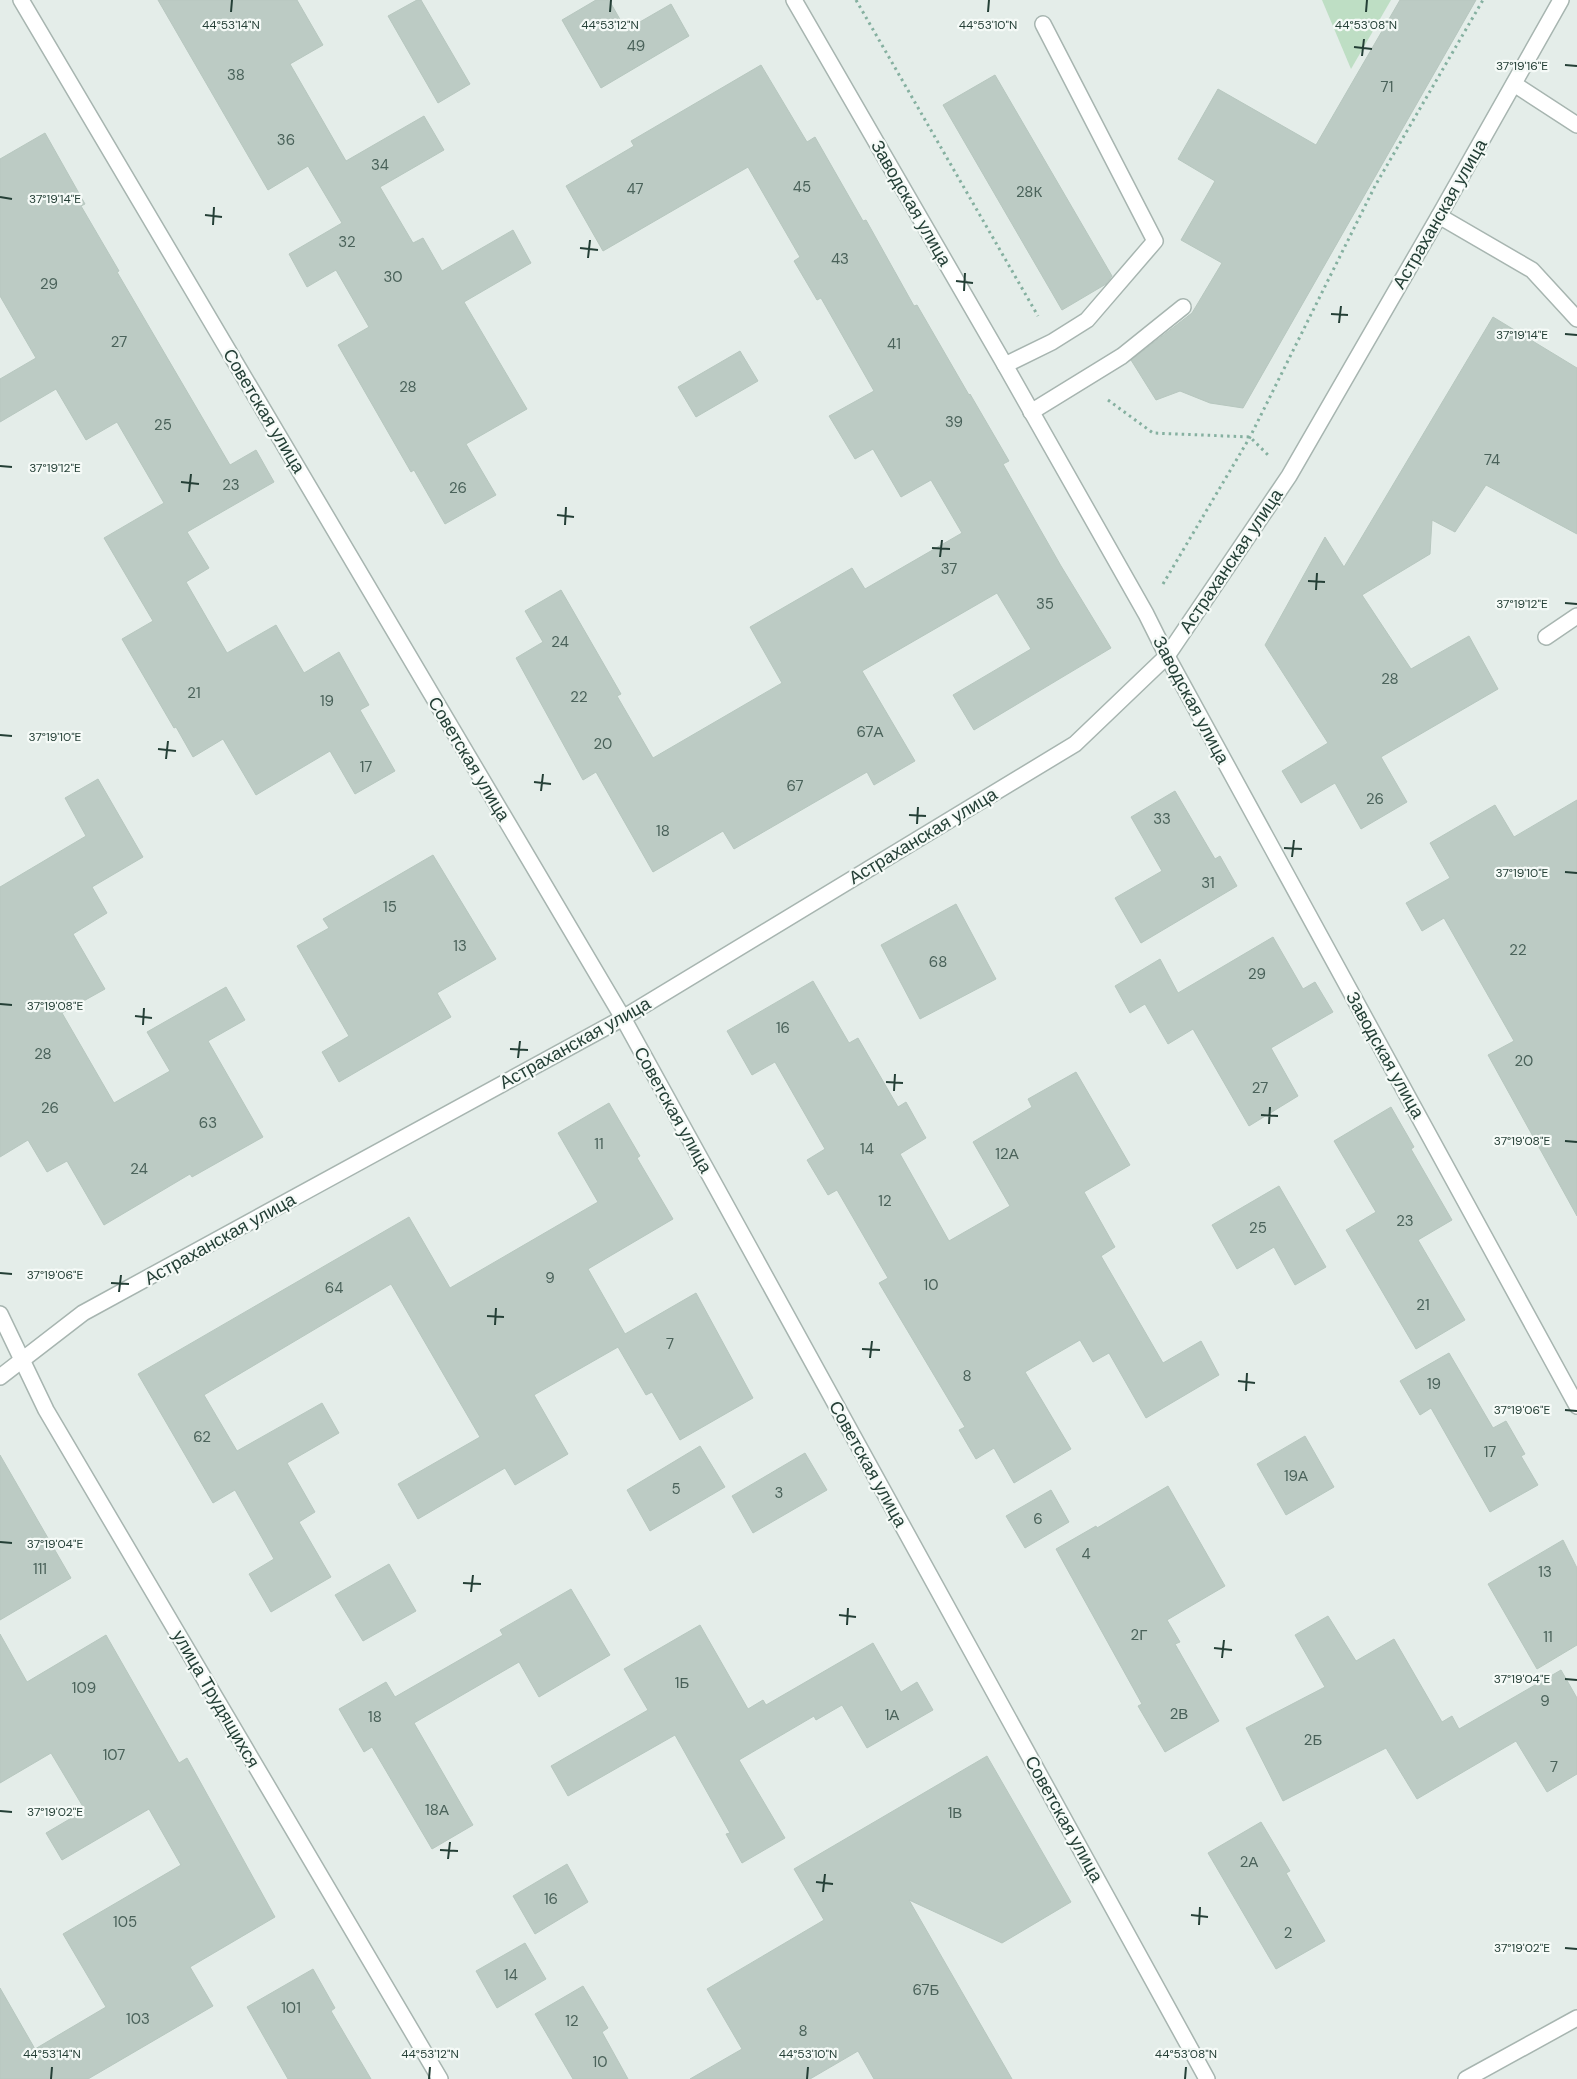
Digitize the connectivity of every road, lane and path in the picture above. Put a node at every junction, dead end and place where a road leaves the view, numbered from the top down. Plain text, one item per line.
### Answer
1 (21, 0) edge
2 (794, 0) edge
3 (856, 0) edge
4 (1483, 0) edge
5 (1560, 0) edge
6 (1043, 24) dead end
7 (1514, 84) junction
8 (1577, 125) edge
9 (1439, 216) junction
10 (1183, 307) dead end
11 (1577, 319) edge
12 (1052, 342) junction
13 (1005, 364) junction
14 (1082, 381) junction
15 (1031, 412) junction
16 (1250, 437) junction
17 (1289, 476) junction
18 (1146, 614) junction
19 (1577, 616) edge
20 (1546, 638) dead end
21 (1167, 656) junction
22 (623, 1018) junction
23 (0, 1314) edge
24 (22, 1360) junction
25 (0, 1377) edge
26 (1577, 1406) edge
27 (1577, 2018) edge
28 (440, 2079) edge
29 (1207, 2079) edge
30 (1466, 2079) edge

1 - 22 street, Советская улица
2 - 13 street, Заводская улица
3 - 12 path
4 - 16 path
5 - 7 street, Астраханская улица
6 - 12 street
7 - 8 street
7 - 9 street, Астраханская улица
9 - 11 street
9 - 17 street, Астраханская улица
10 - 14 street
12 - 13 street
13 - 15 street, Заводская улица
14 - 15 street
14 - 16 path
15 - 18 street, Заводская улица
16 - 17 path
16 - 18 path
17 - 21 street, Астраханская улица
18 - 21 street, Заводская улица
19 - 20 street
21 - 22 street, Астраханская улица
21 - 26 street, Заводская улица
22 - 24 street, Астраханская улица
22 - 29 street, Советская улица
23 - 24 street, улица Трудящихся
24 - 25 street, Астраханская улица
24 - 28 street, улица Трудящихся
27 - 30 street

